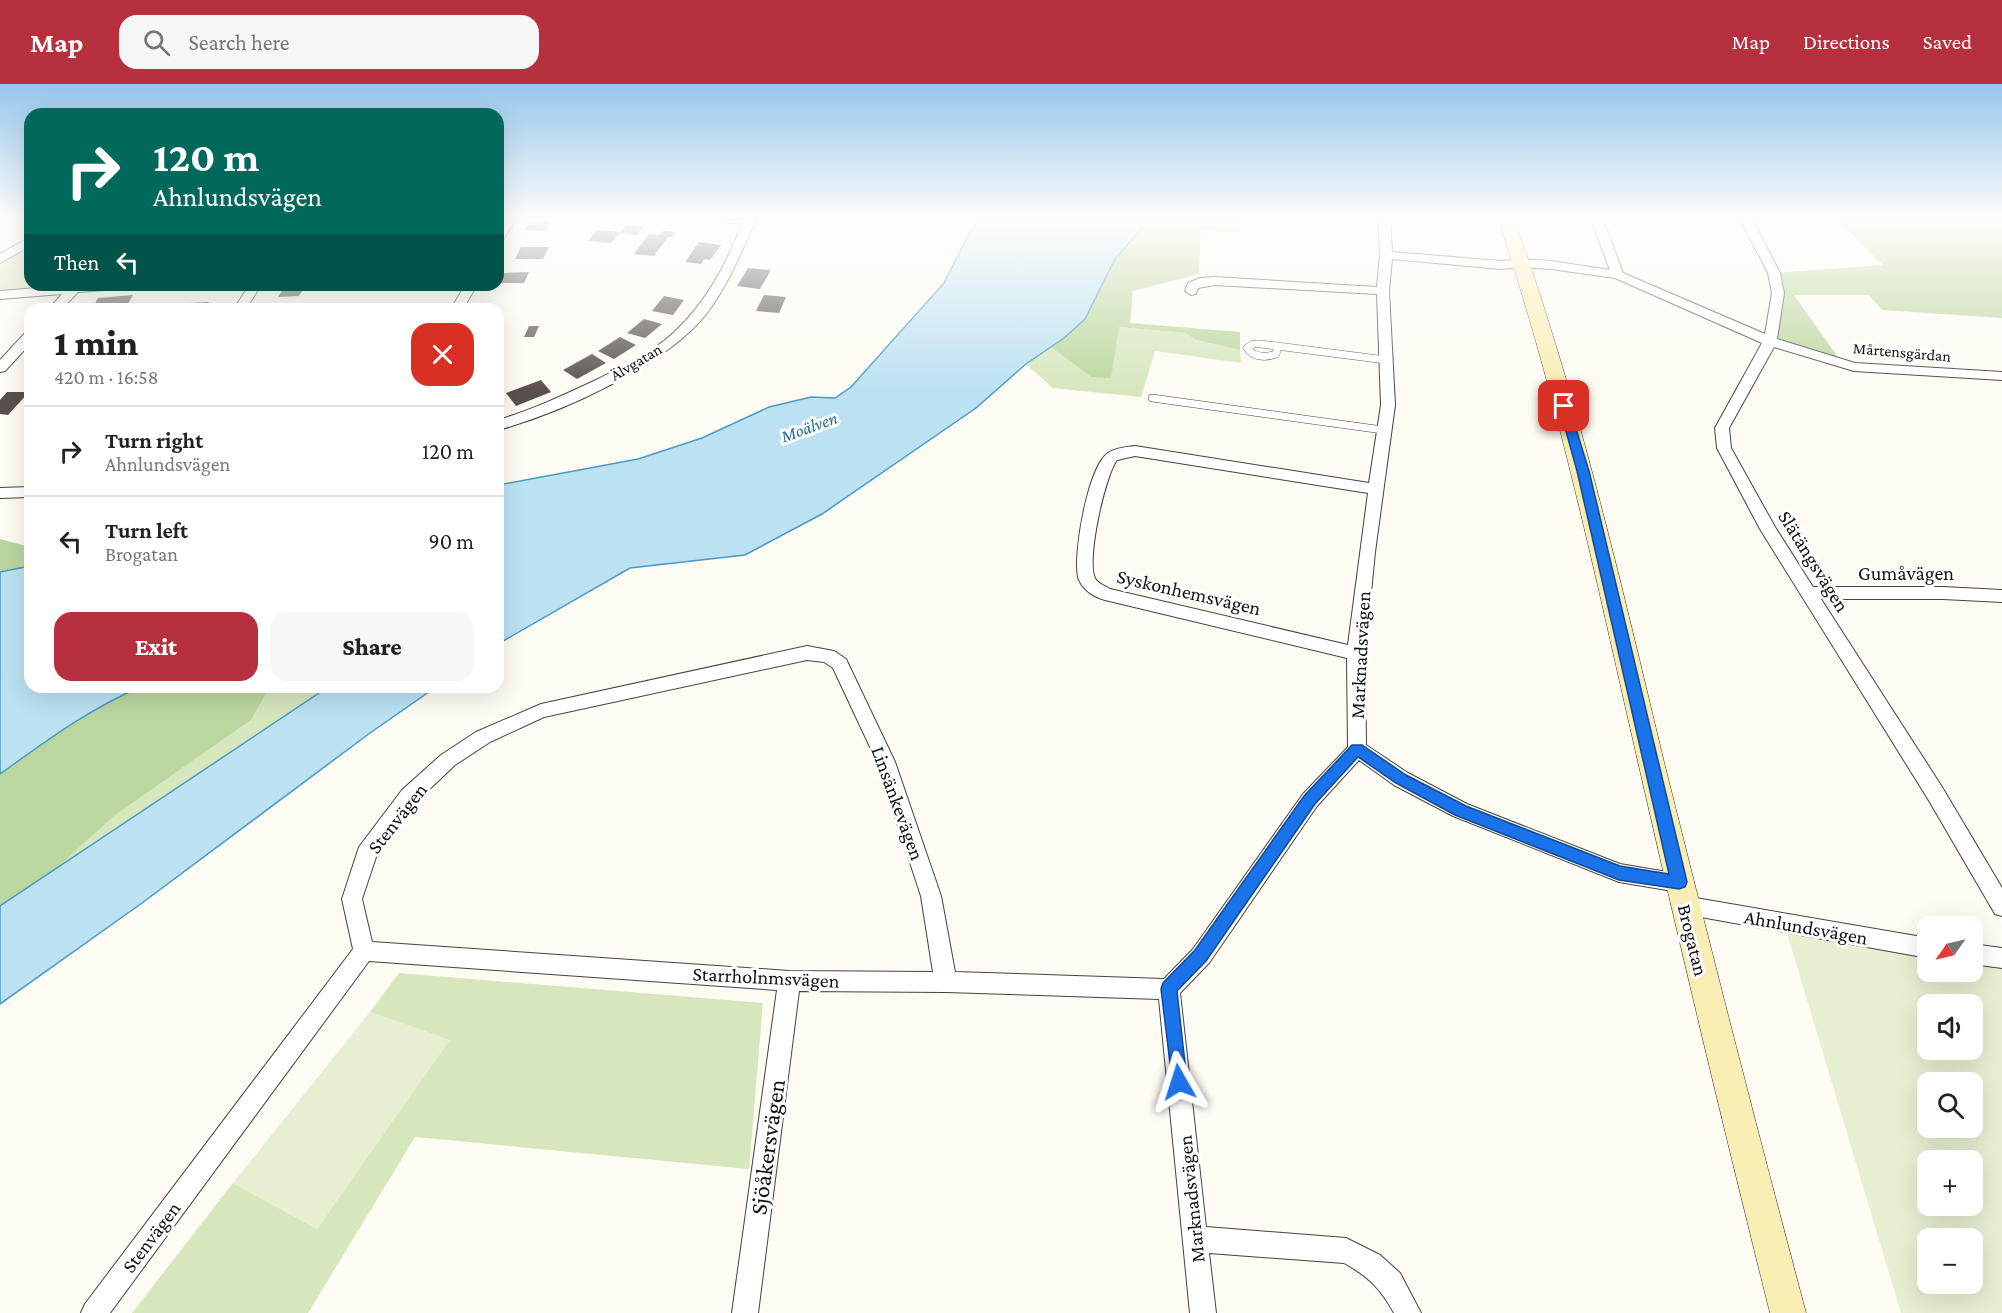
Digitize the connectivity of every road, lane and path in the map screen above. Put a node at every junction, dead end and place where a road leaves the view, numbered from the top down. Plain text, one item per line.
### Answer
1 (723, 276) edge
2 (1384, 276) edge
3 (1526, 276) edge
4 (1621, 276) edge
5 (1775, 276) edge
6 (49, 291) edge
7 (72, 291) edge
8 (1191, 291) dead end
9 (1383, 291) junction
10 (0, 295) edge
11 (61, 303) edge
12 (1770, 341) junction
13 (24, 343) edge
14 (1278, 347) dead end
15 (1386, 360) junction
16 (0, 369) edge
17 (2002, 376) edge
18 (1152, 398) dead end
19 (504, 423) edge
20 (1383, 430) junction
21 (1376, 489) junction
22 (24, 492) edge
23 (0, 493) edge
24 (1809, 593) junction
25 (2002, 596) edge
26 (807, 653) joint
27 (1356, 653) junction
28 (1357, 749) junction
29 (1682, 894) junction
30 (2002, 907) edge
31 (1917, 946) edge
32 (364, 951) junction
33 (1983, 955) edge
34 (2002, 958) edge
35 (789, 981) junction
36 (946, 982) junction
37 (1169, 989) junction
38 (1196, 1239) junction
39 (94, 1313) edge
40 (745, 1313) edge
41 (1203, 1313) edge
42 (1408, 1313) edge
43 (1788, 1313) edge

1 - 19 street, Älvgatan
2 - 9 street, Marknadsvägen
3 - 29 main road, Brogatan
4 - 12 street, Mårtensgärdan
5 - 12 street, Slätängsvägen
6 - 10 street
7 - 11 street
8 - 9 street
9 - 15 street, Marknadsvägen
12 - 17 street, Mårtensgärdan
12 - 24 street, Slätängsvägen
13 - 16 street
14 - 15 lane
15 - 20 street, Marknadsvägen
18 - 20 lane
20 - 21 street, Marknadsvägen
21 - 27 street, Marknadsvägen
21 - 27 street, Syskonhemsvägen
22 - 23 street
24 - 25 street, Gumåvägen
24 - 30 street, Slätängsvägen
26 - 32 street, Stenvägen
26 - 36 street, Linsänkevägen
27 - 28 street, Marknadsvägen
28 - 29 street, Ahnlundsvägen
28 - 37 street
29 - 31 street, Ahnlundsvägen
29 - 43 main road, Brogatan
32 - 35 street, Starrholnmsvägen
32 - 39 street, Stenvägen
33 - 34 street
35 - 36 street, Starrholnmsvägen
35 - 40 street, Sjöåkersvägen
36 - 37 street, Starrholnmsvägen
37 - 38 street, Marknadsvägen
38 - 41 street, Marknadsvägen
38 - 42 street

